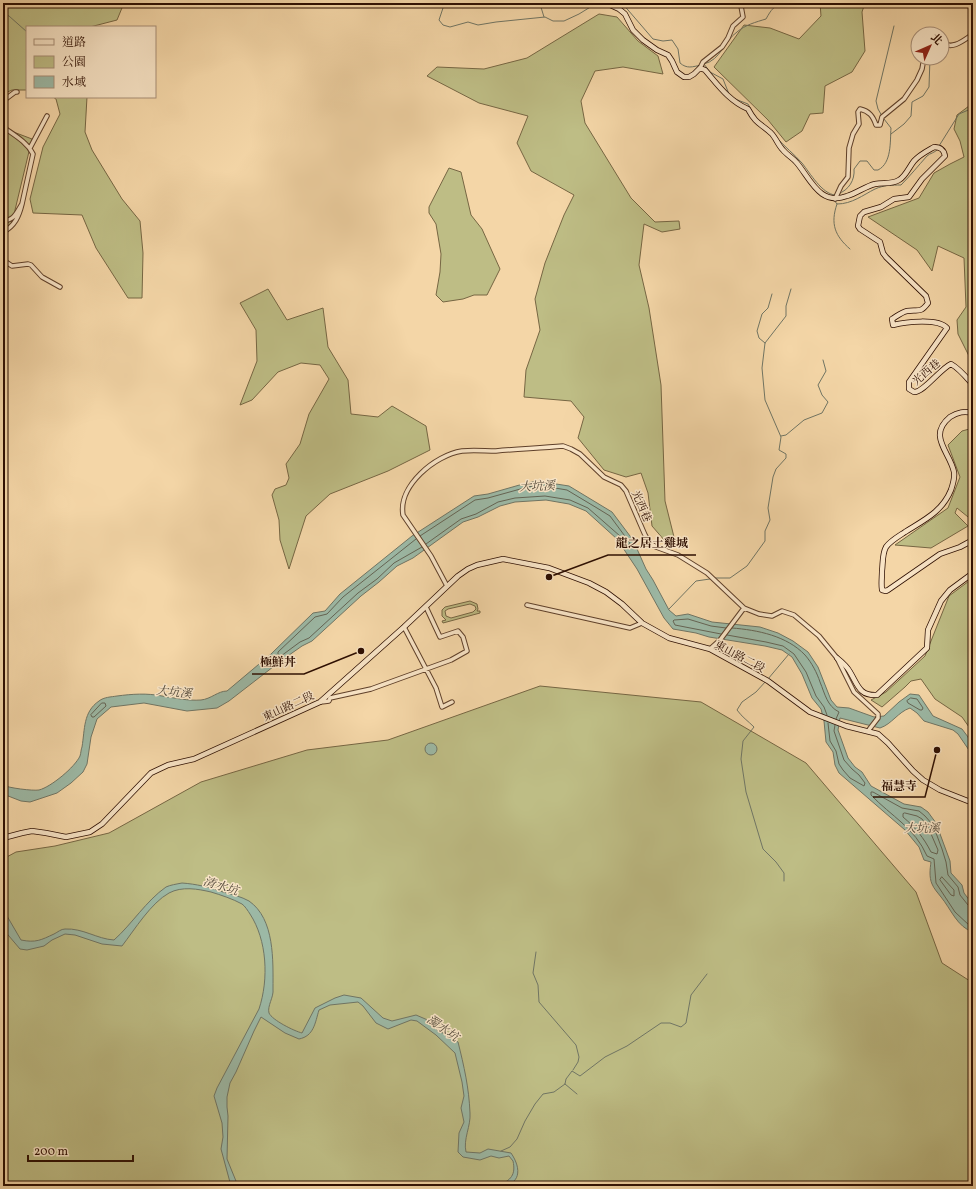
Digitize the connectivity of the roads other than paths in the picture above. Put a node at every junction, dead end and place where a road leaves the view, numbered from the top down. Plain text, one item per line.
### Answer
1 (606, 3) edge
2 (742, 3) edge
3 (966, 5) dead end
4 (973, 5) edge
5 (973, 34) edge
6 (950, 46) edge
7 (923, 66) edge
8 (700, 68) junction
9 (17, 92) dead end
10 (3, 101) edge
11 (47, 116) dead end
12 (3, 127) edge
13 (30, 148) junction
14 (835, 199) junction
15 (22, 204) junction
16 (3, 221) edge
17 (3, 232) edge
18 (3, 260) edge
19 (60, 287) dead end
20 (973, 384) edge
21 (973, 413) edge
22 (973, 540) edge
23 (973, 573) edge
24 (447, 586) junction
25 (527, 605) dead end
26 (426, 607) junction
27 (744, 608) junction
28 (642, 623) junction
29 (404, 627) junction
30 (710, 649) junction
31 (837, 658) junction
32 (426, 669) junction
33 (320, 702) junction
34 (452, 702) dead end
35 (868, 731) junction
36 (973, 803) edge
37 (3, 838) edge

1 - 8 street
2 - 8 street
3 - 4 street
5 - 6 street
7 - 14 street
8 - 14 street
9 - 10 street
11 - 13 street
12 - 13 street
13 - 15 street
14 - 20 street, 光西巷
15 - 16 street
15 - 17 street
18 - 19 street
21 - 22 street
23 - 31 street, 光西巷
24 - 26 street, 東山路二段
24 - 27 street, 光西巷
24 - 28 street, 東山路二段
25 - 28 street
26 - 29 street, 東山路二段
26 - 32 street
27 - 30 street
27 - 31 street, 光西巷
28 - 30 street, 東山路二段
29 - 32 street
29 - 33 street, 東山路二段
30 - 35 street, 東山路二段
31 - 35 street, 光西巷
32 - 33 street
32 - 34 street
33 - 37 street, 東山路二段
35 - 36 street

